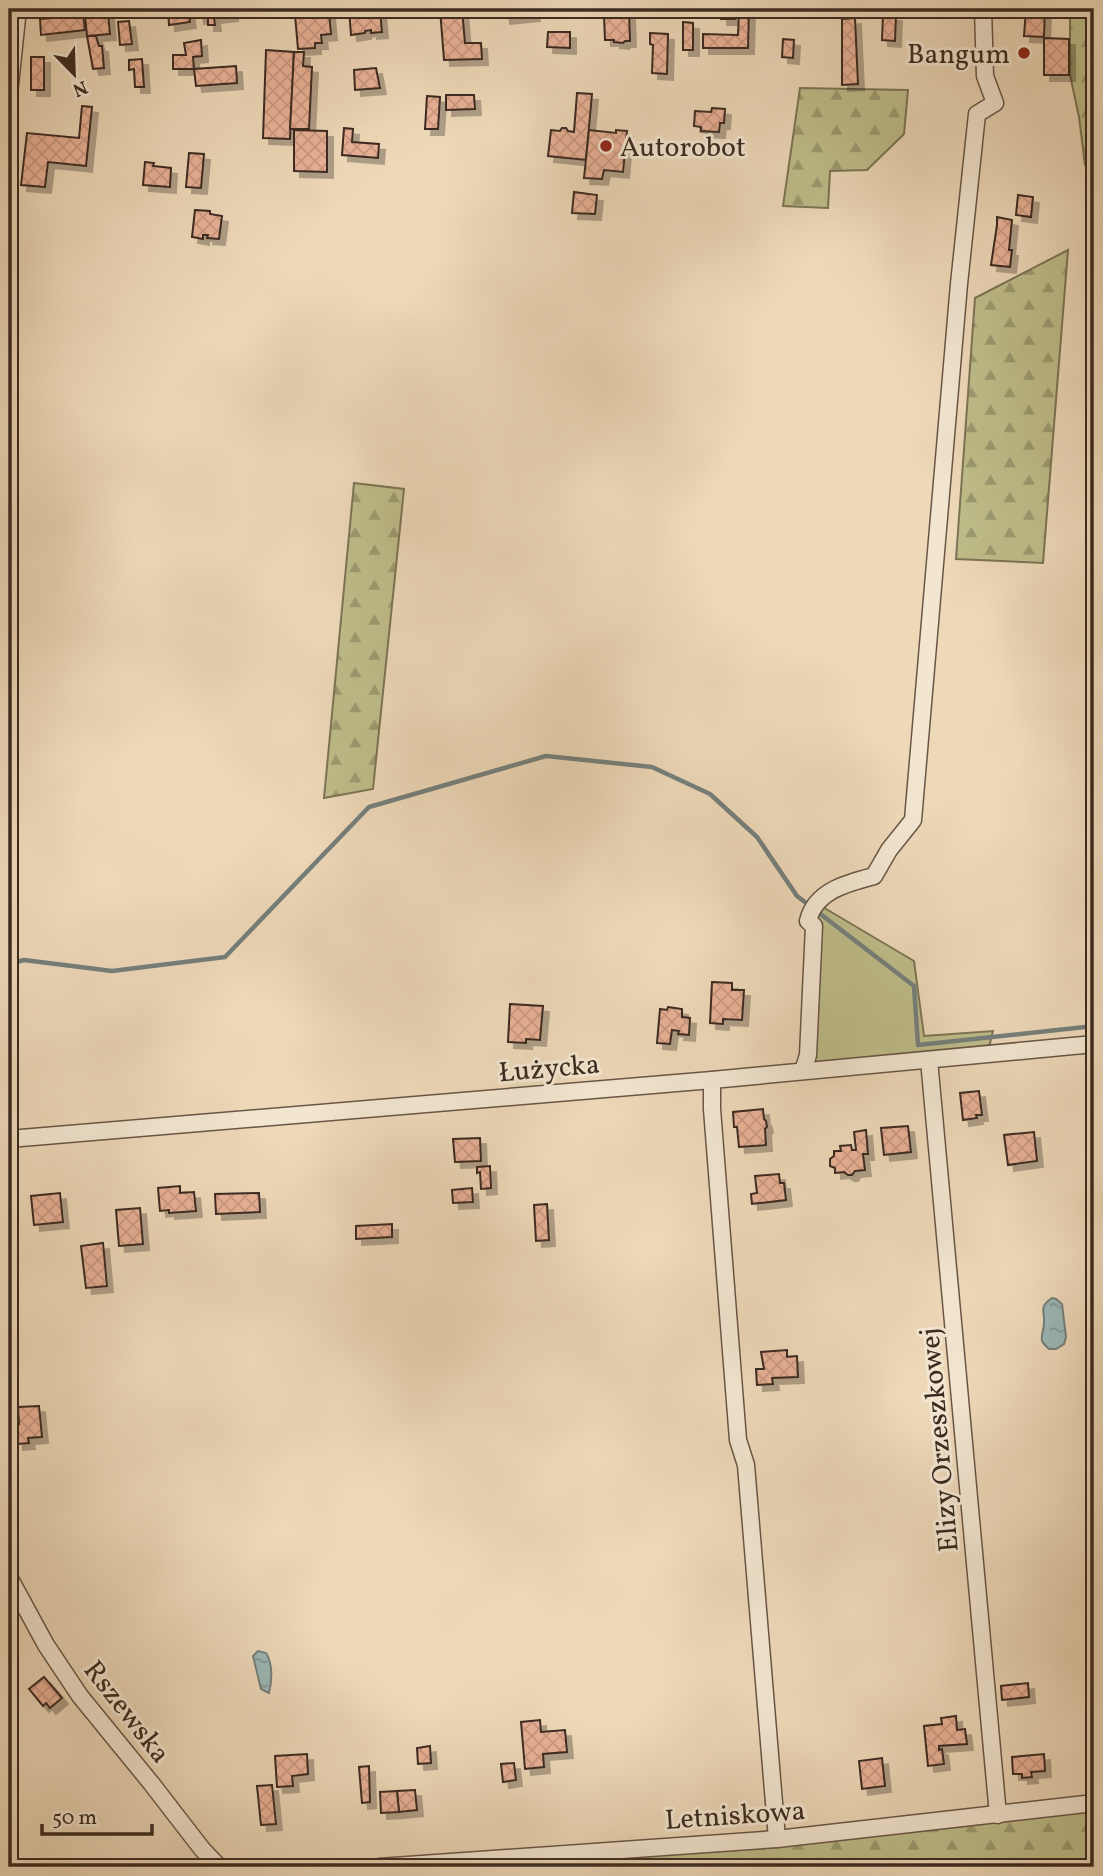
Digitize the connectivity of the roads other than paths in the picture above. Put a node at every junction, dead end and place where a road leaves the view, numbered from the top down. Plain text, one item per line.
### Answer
1 (16, 9) edge
2 (983, 9) edge
3 (9, 94) edge
4 (1094, 1044) edge
5 (929, 1060) junction
6 (803, 1071) junction
7 (712, 1080) junction
8 (9, 1139) edge
9 (9, 1577) edge
10 (1094, 1804) edge
11 (998, 1815) junction
12 (776, 1839) junction
13 (219, 1867) edge
14 (379, 1867) edge

1 - 3 street
2 - 6 street
4 - 5 street, Łużycka
5 - 6 street, Łużycka
5 - 11 street, Elizy Orzeszkowej
6 - 7 street, Łużycka
7 - 8 street, Łużycka
7 - 12 street
9 - 13 street, Rszewska
10 - 11 street, Letniskowa
11 - 12 street, Letniskowa
12 - 14 street, Letniskowa

